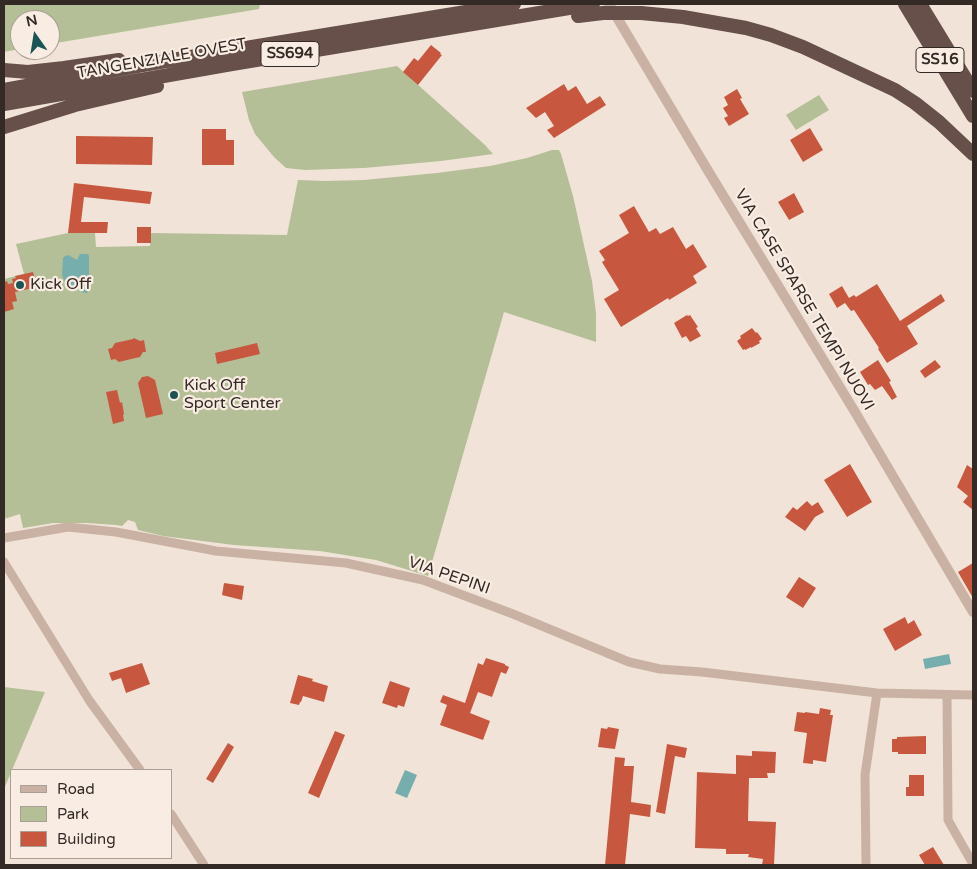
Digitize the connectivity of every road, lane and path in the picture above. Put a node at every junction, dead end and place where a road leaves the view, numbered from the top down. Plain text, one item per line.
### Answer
1 (470, 4) edge
2 (514, 4) edge
3 (593, 4) edge
4 (609, 4) edge
5 (905, 4) edge
6 (920, 4) edge
7 (577, 11) junction
8 (413, 20) junction
9 (154, 63) junction
10 (232, 64) junction
11 (4, 70) edge
12 (4, 90) edge
13 (973, 91) edge
14 (4, 104) edge
15 (973, 116) edge
16 (4, 127) edge
17 (973, 154) edge
18 (4, 538) edge
19 (4, 562) edge
20 (973, 612) edge
21 (877, 693) junction
22 (947, 695) junction
23 (973, 696) edge
24 (139, 769) edge
25 (172, 816) edge
26 (973, 864) edge
27 (204, 865) edge
28 (866, 865) edge

1 - 8 highway
2 - 8 highway, TANGENZIALE OVEST / SS694
3 - 7 highway
4 - 20 street, VIA CASE SPARSE TEMPI NUOVI
5 - 15 highway, SS16
6 - 13 highway, SS16
7 - 10 highway, TANGENZIALE OVEST / SS694
7 - 17 highway, bridge
8 - 9 highway, TANGENZIALE OVEST / SS694
9 - 11 highway
9 - 12 highway, TANGENZIALE OVEST / SS694
10 - 14 highway, TANGENZIALE OVEST / SS694
10 - 16 highway
18 - 21 street, VIA PEPINI
19 - 24 street
21 - 22 street, VIA PEPINI
21 - 28 street
22 - 23 street, VIA PEPINI
22 - 26 street
25 - 27 street

